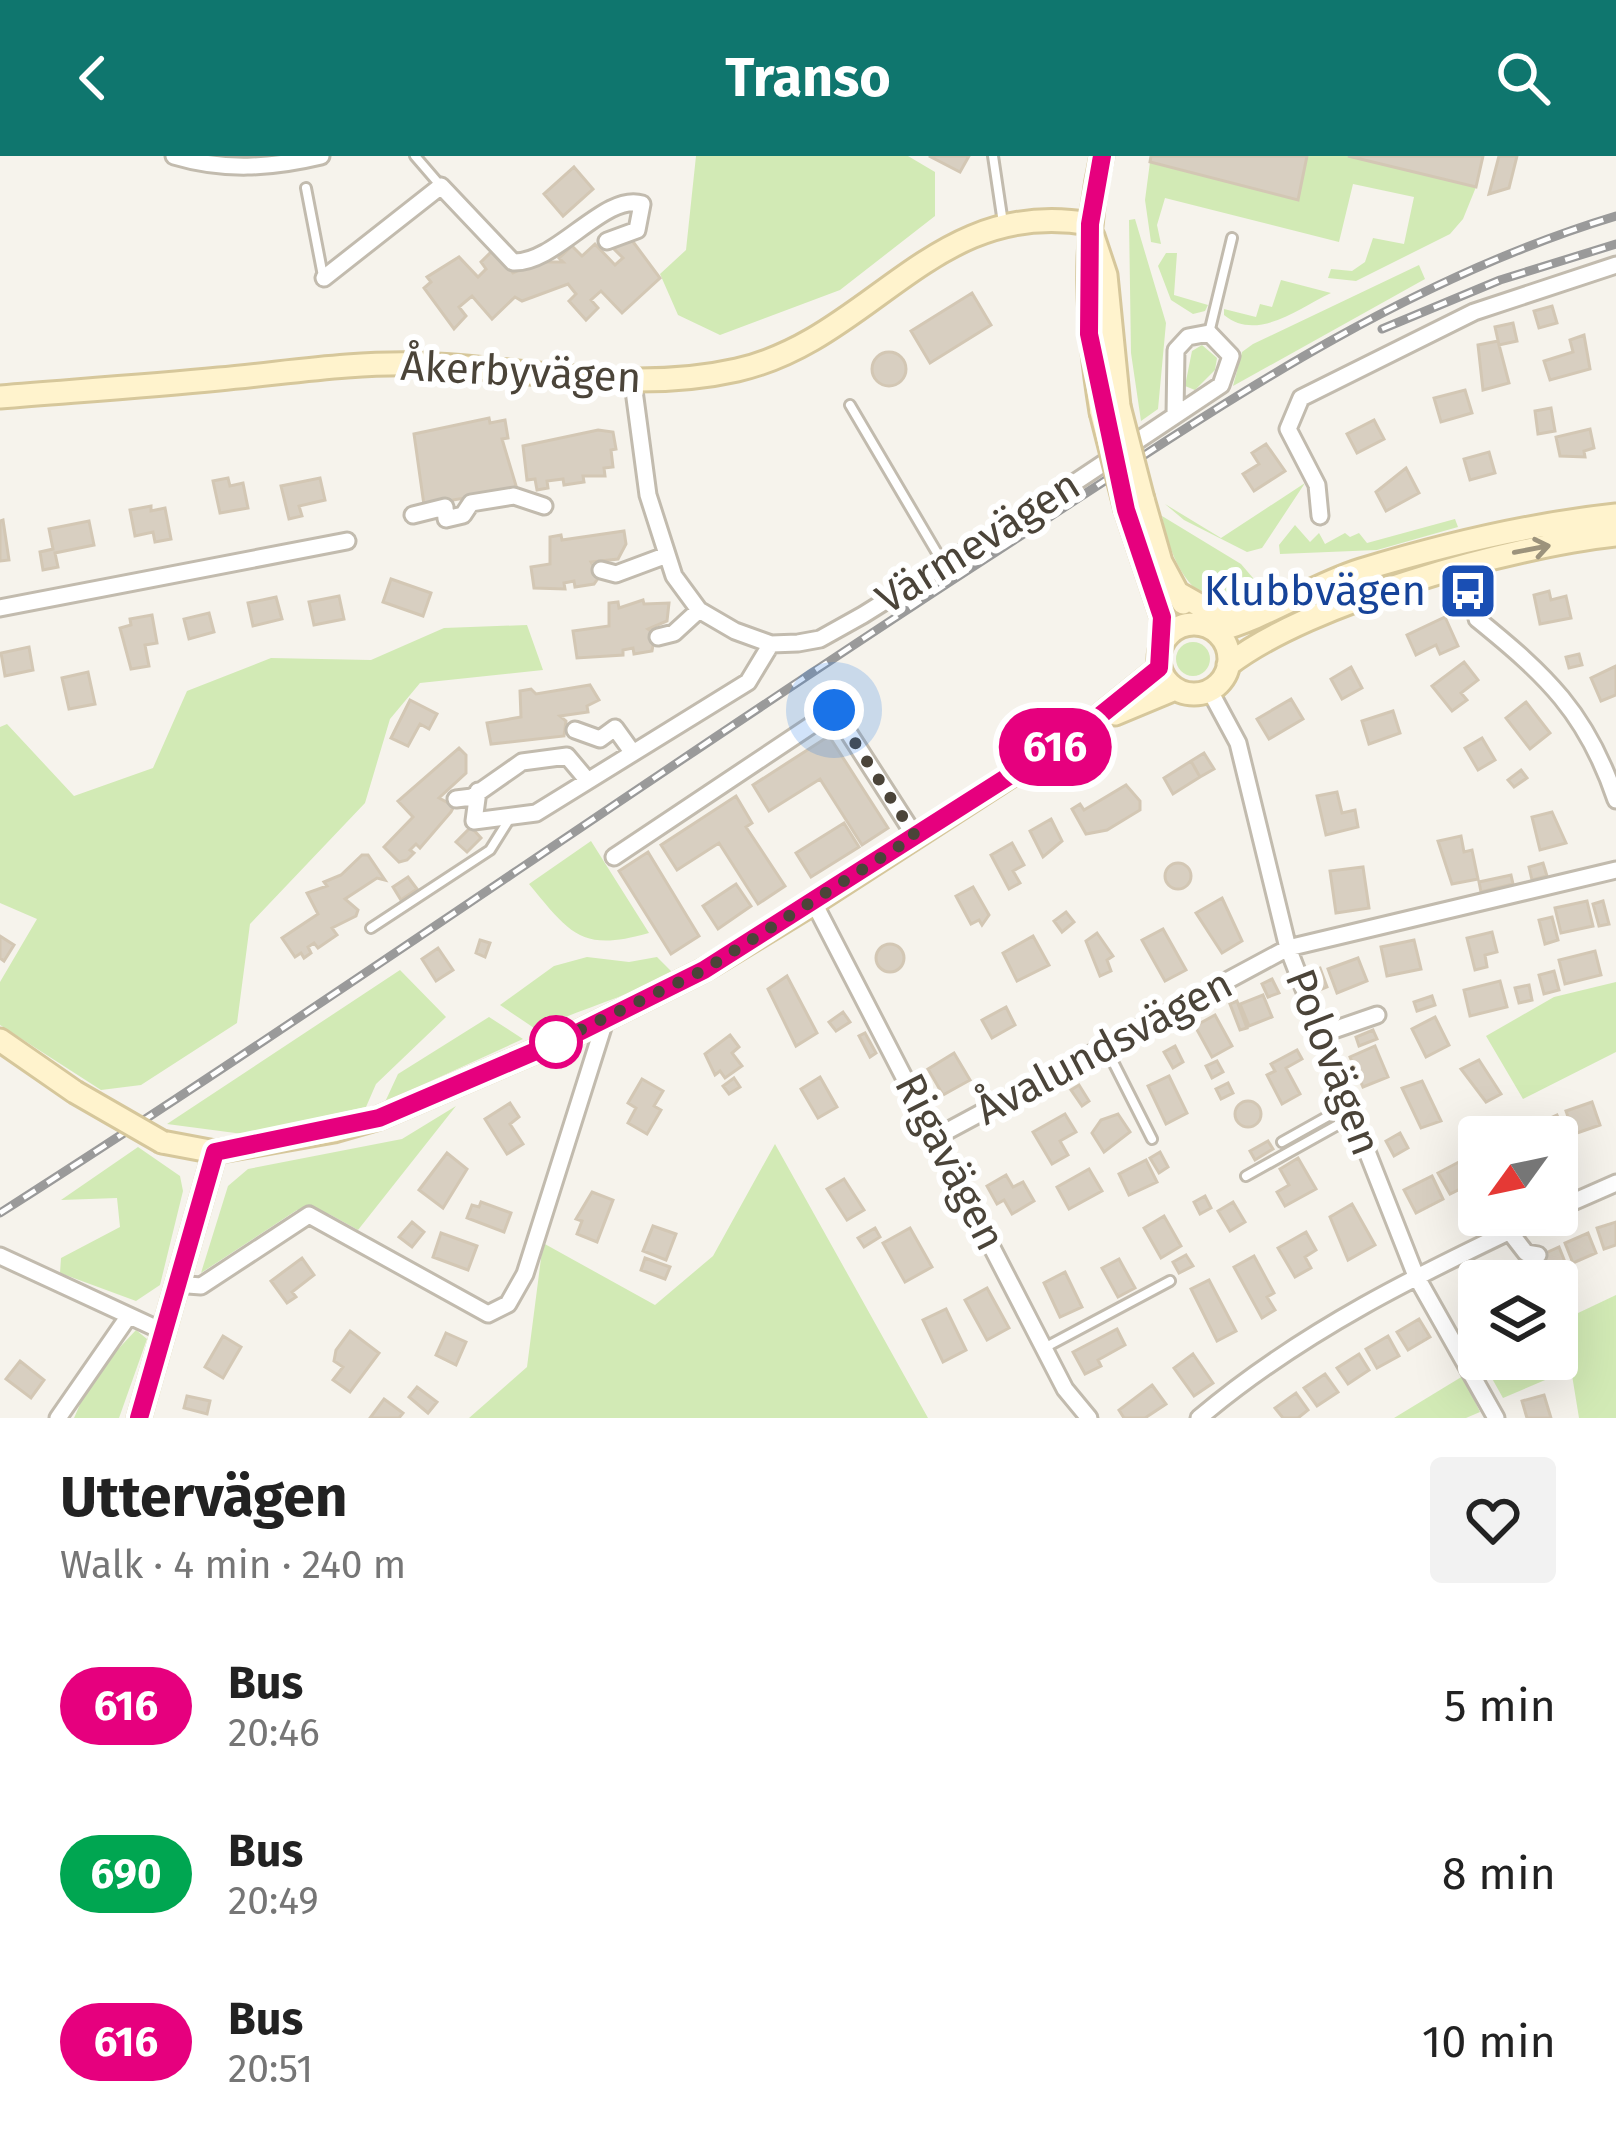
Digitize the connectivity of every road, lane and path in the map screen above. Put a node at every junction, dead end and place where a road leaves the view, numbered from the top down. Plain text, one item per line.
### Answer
1 (174, 156) edge
2 (321, 156) edge
3 (415, 156) edge
4 (993, 156) edge
5 (1102, 156) edge
6 (441, 186) junction
7 (305, 188) dead end
8 (1003, 224) junction
9 (1090, 224) junction
10 (1232, 238) dead end
11 (607, 241) dead end
12 (1616, 265) edge
13 (324, 278) joint
14 (1209, 334) junction
15 (633, 383) junction
16 (0, 397) edge
17 (850, 405) dead end
18 (1174, 415) junction
19 (1134, 505) junction
20 (544, 506) dead end
21 (413, 515) dead end
22 (1616, 515) edge
23 (1320, 516) dead end
24 (1616, 535) edge
25 (347, 542) dead end
26 (667, 555) junction
27 (944, 564) junction
28 (601, 571) dead end
29 (1320, 586) junction
30 (1178, 592) junction
31 (0, 608) edge
32 (699, 610) junction
33 (1477, 619) dead end
34 (1205, 628) junction
35 (658, 638) dead end
36 (1164, 640) junction
37 (771, 644) junction
38 (1228, 665) junction
39 (1159, 668) junction
40 (1175, 689) junction
41 (1210, 691) junction
42 (1086, 727) junction
43 (575, 730) dead end
44 (600, 740) junction
45 (633, 753) junction
46 (571, 759) junction
47 (588, 781) junction
48 (478, 791) junction
49 (456, 799) dead end
50 (1616, 800) edge
51 (510, 817) junction
52 (915, 836) junction
53 (614, 857) dead end
54 (1616, 873) edge
55 (814, 903) junction
56 (371, 928) dead end
57 (1288, 948) junction
58 (1377, 1015) dead end
59 (606, 1018) junction
60 (1322, 1034) junction
61 (0, 1040) edge
62 (1106, 1046) junction
63 (1351, 1110) junction
64 (938, 1136) junction
65 (1152, 1139) dead end
66 (1282, 1142) dead end
67 (215, 1152) junction
68 (1246, 1176) dead end
69 (1616, 1184) edge
70 (1578, 1200) edge
71 (1501, 1236) edge
72 (1512, 1236) edge
73 (1538, 1255) dead end
74 (0, 1256) edge
75 (1416, 1276) junction
76 (1170, 1281) dead end
77 (175, 1284) junction
78 (128, 1317) junction
79 (160, 1330) junction
80 (1045, 1348) junction
81 (58, 1418) edge
82 (139, 1418) edge
83 (1089, 1418) edge
84 (1199, 1418) edge
85 (1496, 1418) edge

1 - 2 street
3 - 6 lane
4 - 8 lane
5 - 9 main road
6 - 11 street
6 - 13 street
7 - 13 lane
8 - 9 main road, Åkerbyvägen
8 - 15 main road, Åkerbyvägen
9 - 19 main road, bridge
10 - 14 lane
12 - 23 street
14 - 18 street
14 - 18 street, Värmevägen
15 - 16 main road, Åkerbyvägen
15 - 26 street
17 - 27 lane
18 - 27 street, Värmevägen
19 - 30 main road
19 - 36 main road
20 - 21 street
22 - 29 main road
38 -> 24 main road
25 - 31 street
26 - 28 street
26 - 32 street
27 - 37 street, Värmevägen
29 - 30 main road
29 - 34 main road
30 - 34 main road
32 - 35 street
32 - 37 street
33 - 50 street
34 - 36 main road
34 - 38 main road
36 - 39 main road
37 - 45 street
38 - 41 main road
39 - 40 main road
39 - 42 main road
40 - 41 main road
40 - 42 main road
41 - 57 street, Polovägen
42 - 52 main road
43 - 44 street
44 - 45 street
44 - 46 street
45 - 47 street
46 - 47 street
46 - 48 street
47 - 51 street
48 - 49 street
48 - 51 street
51 - 56 lane
52 - 53 street
52 - 55 main road
54 - 57 street, Åvalundsvägen
55 - 59 main road
55 - 64 street, Rigavägen
57 - 60 street, Polovägen
57 - 62 street, Åvalundsvägen
58 - 60 street
59 - 67 main road
59 - 77 street
60 - 63 street, Polovägen
61 - 67 main road, bridge
62 - 64 street, Åvalundsvägen
62 - 65 lane
63 - 66 lane
63 - 68 lane
63 - 75 street, Polovägen
64 - 80 street, Rigavägen
67 - 77 main road
69 - 70 street
71 - 75 street
72 - 73 street
74 - 78 street
75 - 84 street
75 - 85 street, Polovägen
76 - 80 lane
77 - 79 main road
78 - 79 street
78 - 81 street
79 - 82 main road
80 - 83 street, Rigavägen

